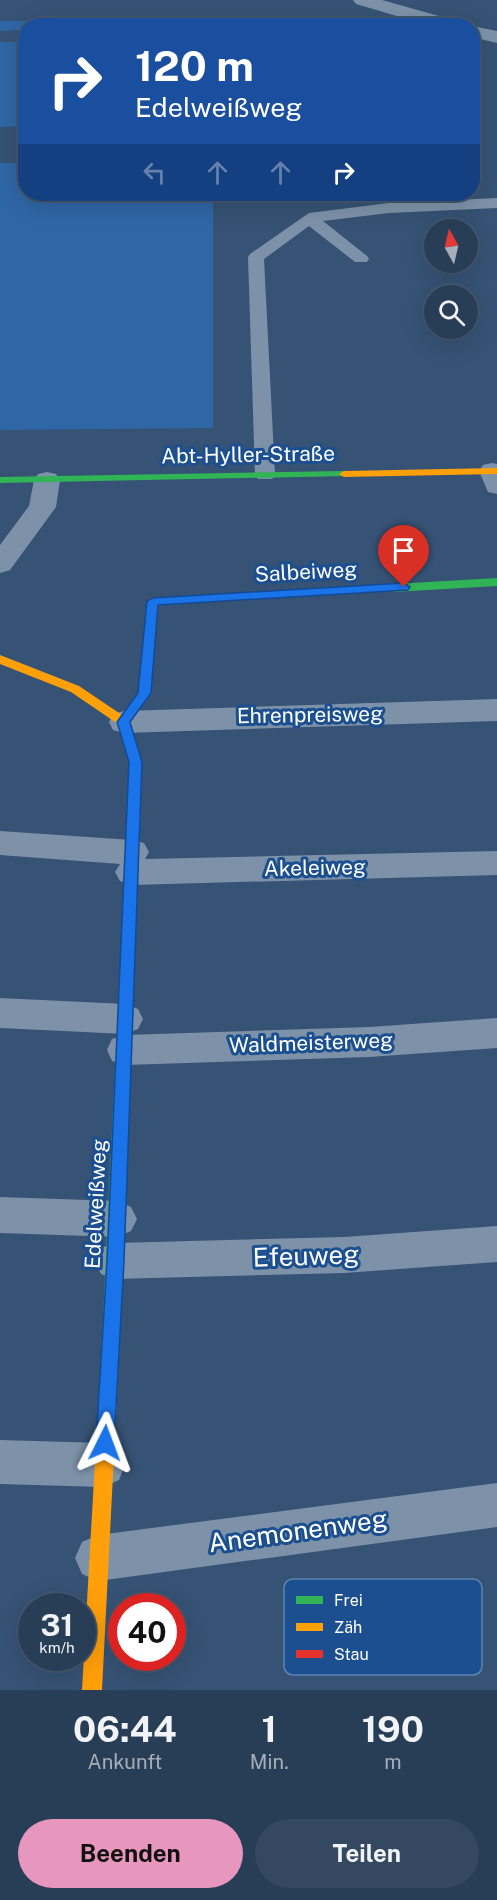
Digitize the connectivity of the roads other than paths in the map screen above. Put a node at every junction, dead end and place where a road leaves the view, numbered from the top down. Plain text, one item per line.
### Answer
1 (362, 0) edge
2 (425, 18) edge
3 (480, 33) edge
4 (497, 37) edge
5 (497, 204) edge
6 (309, 218) junction
7 (361, 259) dead end
8 (265, 475) junction
9 (495, 476) edge
10 (0, 480) edge
11 (47, 480) junction
12 (0, 564) edge
13 (497, 582) edge
14 (0, 659) edge
15 (497, 710) edge
16 (124, 722) junction
17 (0, 843) edge
18 (132, 862) junction
19 (497, 863) edge
20 (0, 1013) edge
21 (497, 1033) edge
22 (125, 1035) junction
23 (0, 1215) edge
24 (117, 1219) junction
25 (497, 1244) edge
26 (115, 1261) junction
27 (0, 1462) edge
28 (103, 1465) junction
29 (497, 1505) edge
30 (98, 1558) junction
31 (92, 1690) edge

1 - 2 street
3 - 4 street
5 - 6 lane
6 - 7 lane
6 - 8 lane
8 - 9 street, Abt-Hyller-Straße
8 - 11 street, Abt-Hyller-Straße
10 - 11 street, Abt-Hyller-Straße
11 - 12 street
13 - 16 street, Salbeiweg
14 - 16 street
15 - 16 street, Ehrenpreisweg
16 - 18 street, Edelweißweg
17 - 18 street, Akeleiweg
18 - 19 street, Akeleiweg
18 - 22 street, Edelweißweg
20 - 22 street, Waldmeisterweg
21 - 22 street, Waldmeisterweg
22 - 24 street, Edelweißweg
23 - 24 street
24 - 26 street, Edelweißweg
25 - 26 street, Efeuweg
26 - 28 street, Edelweißweg
27 - 28 street
28 - 30 street, Edelweißweg
29 - 30 street, Anemonenweg
30 - 31 street, Edelweißweg

